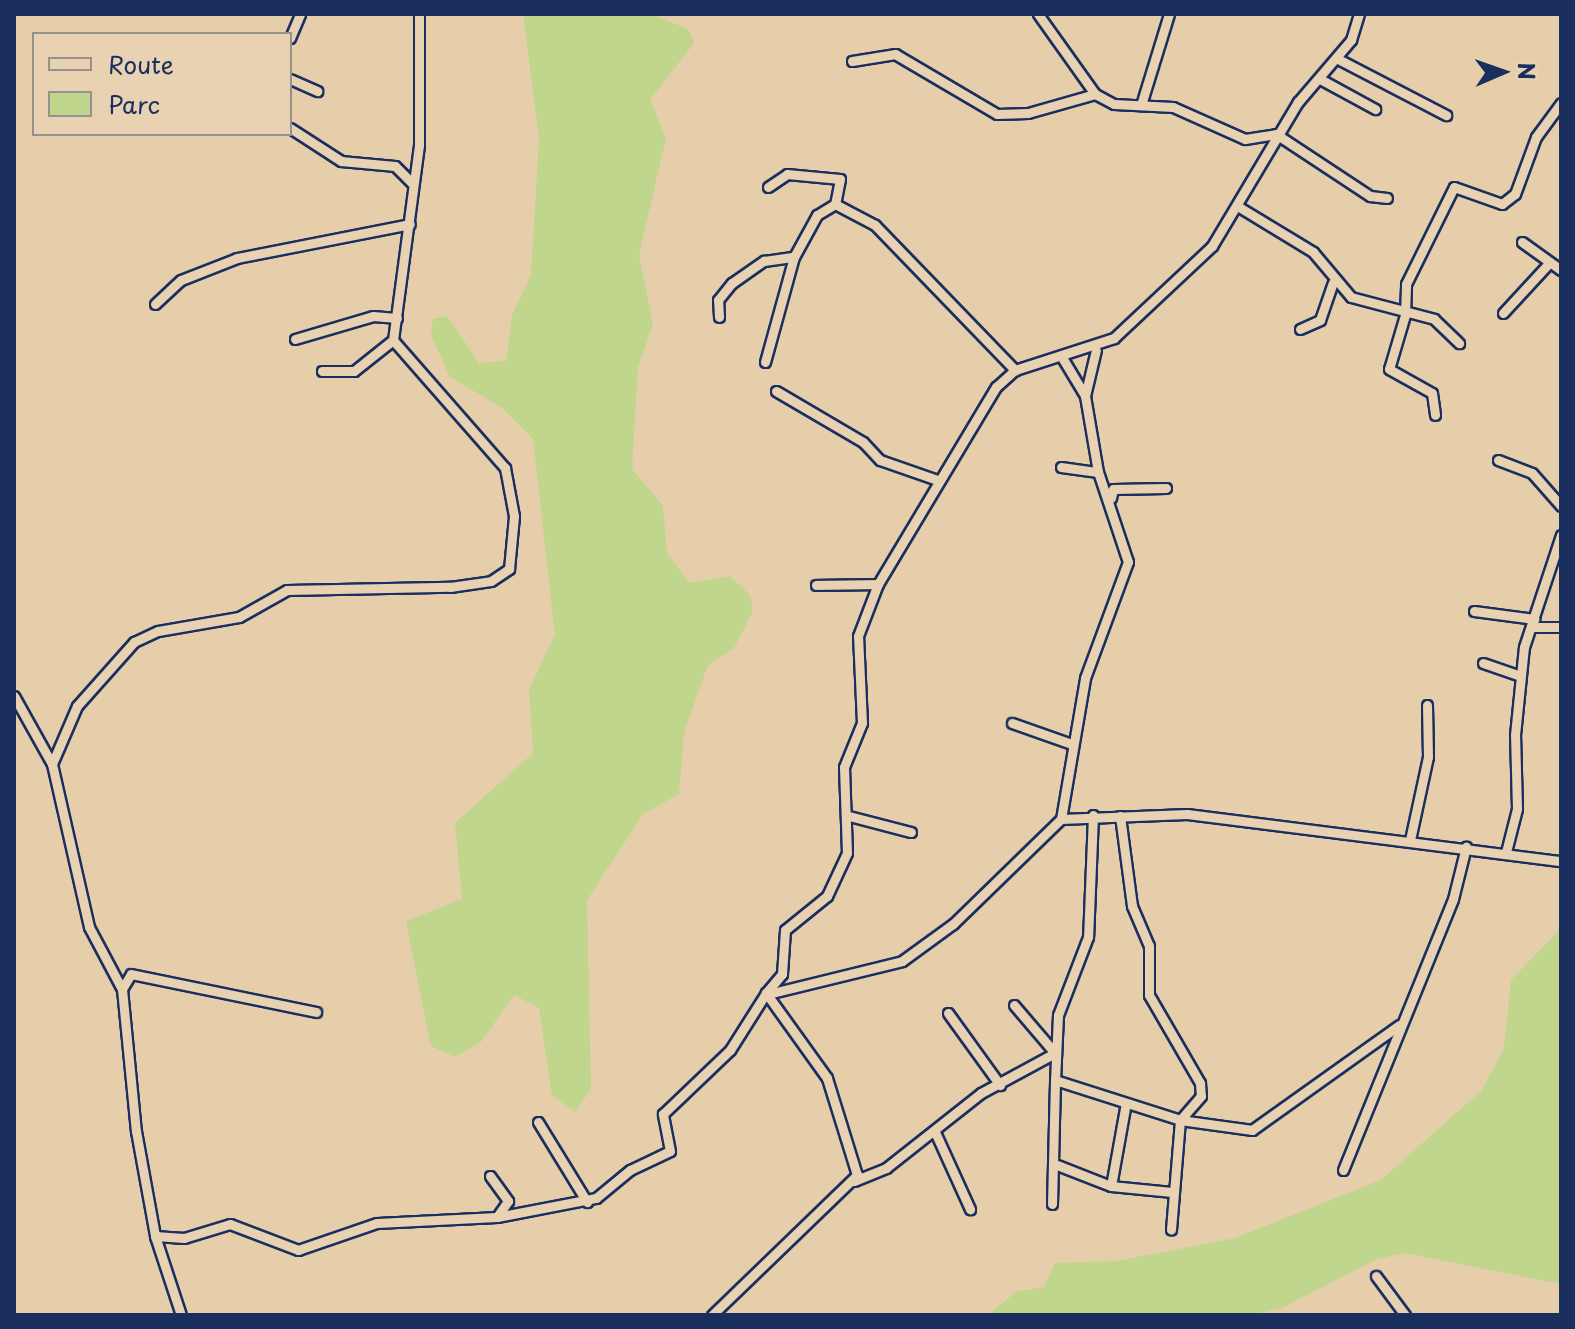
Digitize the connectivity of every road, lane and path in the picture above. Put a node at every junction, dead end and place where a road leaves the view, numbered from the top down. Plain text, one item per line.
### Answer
1 (300, 14) edge
2 (419, 14) edge
3 (1038, 14) edge
4 (1169, 14) edge
5 (1359, 14) edge
6 (292, 33) edge
7 (1338, 59) junction
8 (852, 61) dead end
9 (1320, 79) junction
10 (292, 80) edge
11 (317, 91) dead end
12 (1095, 94) junction
13 (1561, 103) edge
14 (1141, 105) junction
15 (1375, 109) dead end
16 (1446, 115) dead end
17 (292, 129) edge
18 (1276, 134) junction
19 (412, 185) junction
20 (768, 187) dead end
21 (1387, 198) dead end
22 (835, 204) junction
23 (1239, 207) junction
24 (410, 224) junction
25 (1522, 242) dead end
26 (794, 257) junction
27 (1550, 262) junction
28 (1561, 270) edge
29 (1333, 283) junction
30 (155, 304) dead end
31 (1503, 313) dead end
32 (1405, 315) junction
33 (719, 317) dead end
34 (397, 318) junction
35 (1300, 329) dead end
36 (295, 339) dead end
37 (393, 340) junction
38 (1459, 343) dead end
39 (1096, 350) junction
40 (1063, 359) junction
41 (765, 362) dead end
42 (1015, 370) junction
43 (322, 371) dead end
44 (776, 391) dead end
45 (1085, 396) junction
46 (1435, 415) dead end
47 (1498, 460) dead end
48 (1061, 467) dead end
49 (1098, 472) junction
50 (937, 480) junction
51 (1166, 488) dead end
52 (1111, 498) junction
53 (1561, 506) edge
54 (1561, 535) edge
55 (878, 584) junction
56 (816, 585) dead end
57 (1474, 611) dead end
58 (1533, 623) junction
59 (1561, 627) edge
60 (1483, 663) dead end
61 (1520, 676) junction
62 (14, 696) edge
63 (1427, 705) dead end
64 (1012, 723) dead end
65 (1072, 744) junction
66 (52, 764) junction
67 (1093, 815) junction
68 (849, 816) junction
69 (1120, 816) junction
70 (1061, 819) junction
71 (911, 832) dead end
72 (1410, 840) junction
73 (1466, 847) junction
74 (1506, 852) junction
75 (1561, 861) edge
76 (122, 989) junction
77 (769, 993) junction
78 (1014, 1005) dead end
79 (316, 1012) dead end
80 (948, 1013) dead end
81 (1399, 1025) junction
82 (1055, 1053) junction
83 (1055, 1080) junction
84 (1000, 1085) junction
85 (1126, 1103) junction
86 (1180, 1120) junction
87 (538, 1122) dead end
88 (935, 1132) junction
89 (1057, 1165) junction
90 (1343, 1170) dead end
91 (490, 1176) dead end
92 (854, 1181) junction
93 (1111, 1186) junction
94 (1172, 1192) junction
95 (587, 1202) junction
96 (1052, 1204) dead end
97 (970, 1209) dead end
98 (497, 1217) junction
99 (1171, 1230) dead end
100 (155, 1236) junction
101 (1376, 1276) dead end
102 (181, 1315) edge
103 (712, 1315) edge
104 (1405, 1315) edge

1 - 6 street
2 - 19 street
3 - 12 street
4 - 14 street
5 - 7 street
7 - 9 street
7 - 16 street
8 - 12 street
9 - 15 street
9 - 18 street
10 - 11 street
12 - 14 street
13 - 32 street
14 - 18 street
17 - 19 street
18 - 21 street
18 - 23 street
19 - 24 street
20 - 22 street
22 - 26 street
22 - 42 street
23 - 29 street
23 - 39 street
24 - 30 street
24 - 34 street
25 - 27 street
26 - 33 street
26 - 41 street
27 - 28 street
27 - 31 street
29 - 32 street
29 - 35 street
32 - 38 street
32 - 46 street
34 - 36 street
34 - 37 street
37 - 43 street
37 - 66 street
39 - 40 street
39 - 45 street
40 - 42 street
40 - 45 street
42 - 50 street
44 - 50 street
45 - 49 street
47 - 53 street
48 - 49 street
49 - 52 street
50 - 55 street
51 - 52 street
52 - 65 street
54 - 58 street
55 - 56 street
55 - 68 street
57 - 58 street
58 - 59 street
58 - 61 street
60 - 61 street
61 - 74 street
62 - 66 street
63 - 72 street
64 - 65 street
65 - 70 street
66 - 76 street
67 - 69 street
67 - 70 street
67 - 82 street
68 - 71 street
68 - 77 street
69 - 72 street
69 - 86 street
70 - 77 street
72 - 73 street
73 - 74 street
73 - 81 street
74 - 75 street
76 - 79 street
76 - 100 street
77 - 92 street
77 - 95 street
78 - 82 street
80 - 84 street
81 - 86 street
81 - 90 street
82 - 83 street
82 - 84 street
83 - 85 street
83 - 89 street
84 - 88 street
85 - 86 street
85 - 93 street
86 - 94 street
87 - 95 street
88 - 92 street
88 - 97 street
89 - 93 street
89 - 96 street
91 - 98 street
92 - 103 street
93 - 94 street
94 - 99 street
95 - 98 street
98 - 100 street
100 - 102 street
101 - 104 street

